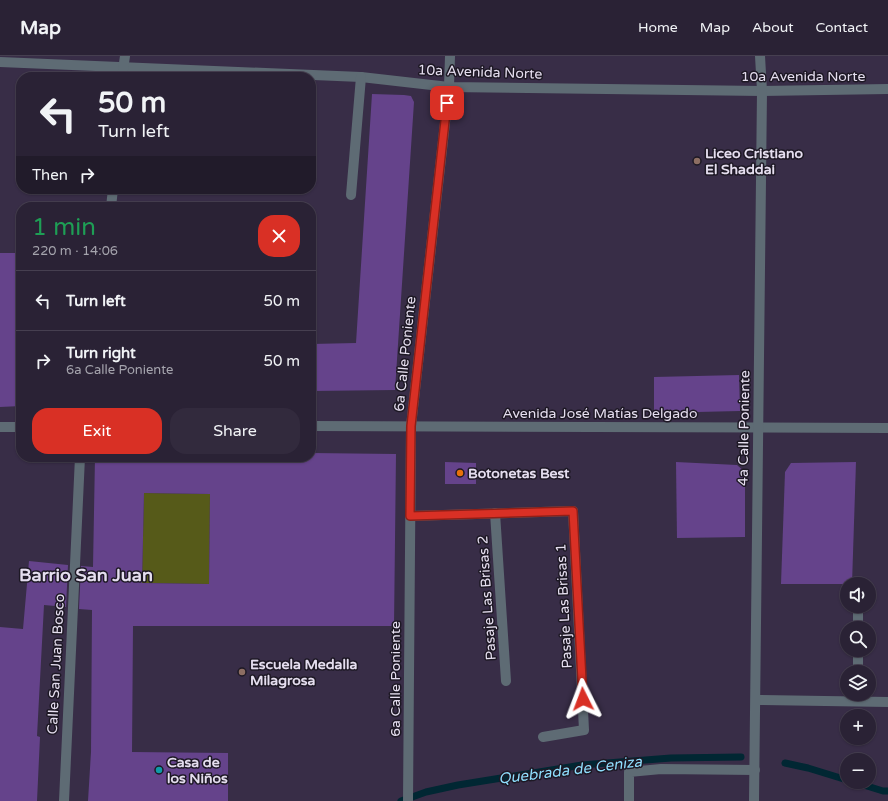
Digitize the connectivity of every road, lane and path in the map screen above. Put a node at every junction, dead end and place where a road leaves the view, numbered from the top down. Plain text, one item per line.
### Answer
1 (125, 56) edge
2 (450, 56) edge
3 (760, 56) edge
4 (0, 62) edge
5 (123, 72) edge
6 (316, 76) edge
7 (361, 77) junction
8 (448, 87) junction
9 (888, 89) edge
10 (762, 91) junction
11 (351, 195) dead end
12 (316, 426) edge
13 (411, 426) junction
14 (0, 427) edge
15 (16, 427) edge
16 (758, 428) junction
17 (888, 428) edge
18 (80, 462) edge
19 (495, 513) junction
20 (410, 516) junction
21 (506, 681) dead end
22 (840, 698) edge
23 (756, 700) junction
24 (876, 700) edge
25 (888, 702) edge
26 (543, 737) dead end
27 (755, 770) junction
28 (64, 801) edge
29 (408, 801) edge
30 (630, 801) edge
31 (754, 801) edge

1 - 5 street
2 - 8 street, 6a Calle Poniente
3 - 10 street, 4a Calle Poniente
4 - 5 street, 10a Avenida Norte
6 - 7 street, 10a Avenida Norte
7 - 8 street, 10a Avenida Norte
7 - 11 street
8 - 10 street, 10a Avenida Norte
8 - 13 street, 6a Calle Poniente
9 - 10 street, 10a Avenida Norte
10 - 16 street, 4a Calle Poniente
12 - 13 street, Avenida José Matías Delgado
13 - 16 street, Avenida José Matías Delgado
13 - 20 street, 6a Calle Poniente
14 - 15 street
16 - 17 street, Avenida José Matías Delgado
16 - 23 street, 4a Calle Poniente
18 - 28 street, Calle San Juan Bosco
19 - 20 street
19 - 21 street, Pasaje Las Brisas 2
19 - 26 street, Pasaje Las Brisas 1
20 - 29 street, 6a Calle Poniente
22 - 23 street
23 - 27 street, 4a Calle Poniente
24 - 25 street
27 - 30 street
27 - 31 street, 4a Calle Poniente

